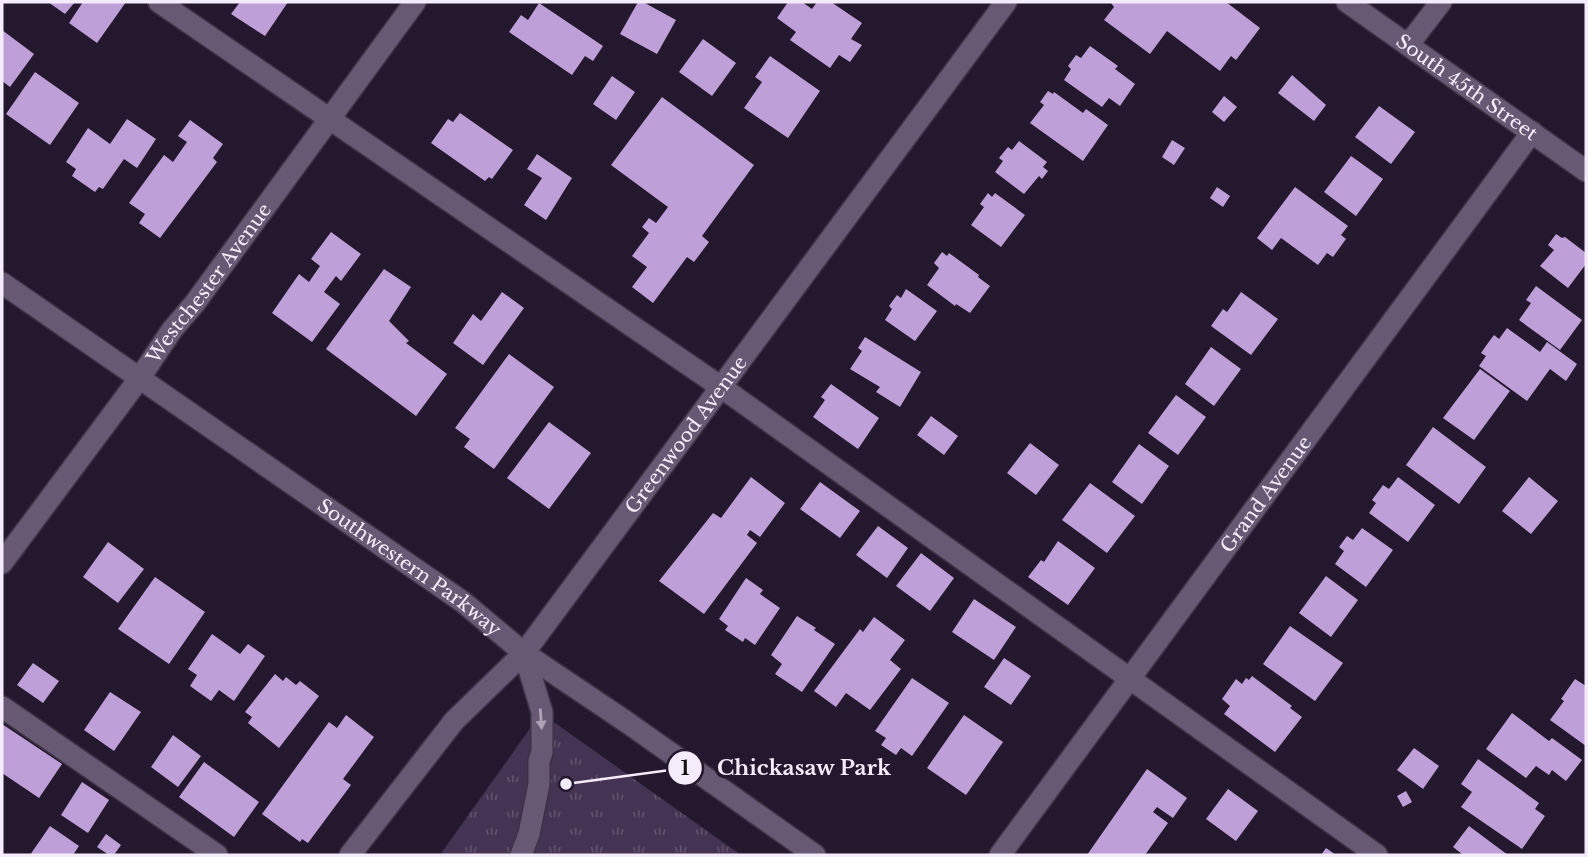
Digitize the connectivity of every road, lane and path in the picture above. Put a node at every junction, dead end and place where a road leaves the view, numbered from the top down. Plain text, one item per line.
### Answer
1 (159, 2) edge
2 (415, 2) edge
3 (1006, 2) edge
4 (1347, 2) edge
5 (1441, 2) edge
6 (1408, 45) junction
7 (330, 118) junction
8 (1532, 132) junction
9 (1586, 171) edge
10 (2, 283) edge
11 (138, 379) junction
12 (721, 387) junction
13 (2, 563) edge
14 (524, 653) junction
15 (1130, 679) junction
16 (2, 706) edge
17 (217, 855) edge
18 (350, 855) edge
19 (521, 855) edge
20 (815, 855) edge
21 (1000, 855) edge
22 (1377, 855) edge

1 - 7 street
2 - 7 street, Westchester Avenue
3 - 12 street, Greenwood Avenue
4 - 6 street, South 45th Street
5 - 6 street
6 - 8 street, South 45th Street
7 - 11 street, Westchester Avenue
7 - 12 street
8 - 9 street, South 45th Street
8 - 15 street, Grand Avenue
10 - 11 street, Southwestern Parkway
11 - 13 street, Westchester Avenue
11 - 14 street, Southwestern Parkway
12 - 14 street, Greenwood Avenue
12 - 15 street
14 - 18 street, Greenwood Avenue
14 -> 19 street
14 - 20 street, Southwestern Parkway
15 - 21 street, Grand Avenue
15 - 22 street
16 - 17 street

